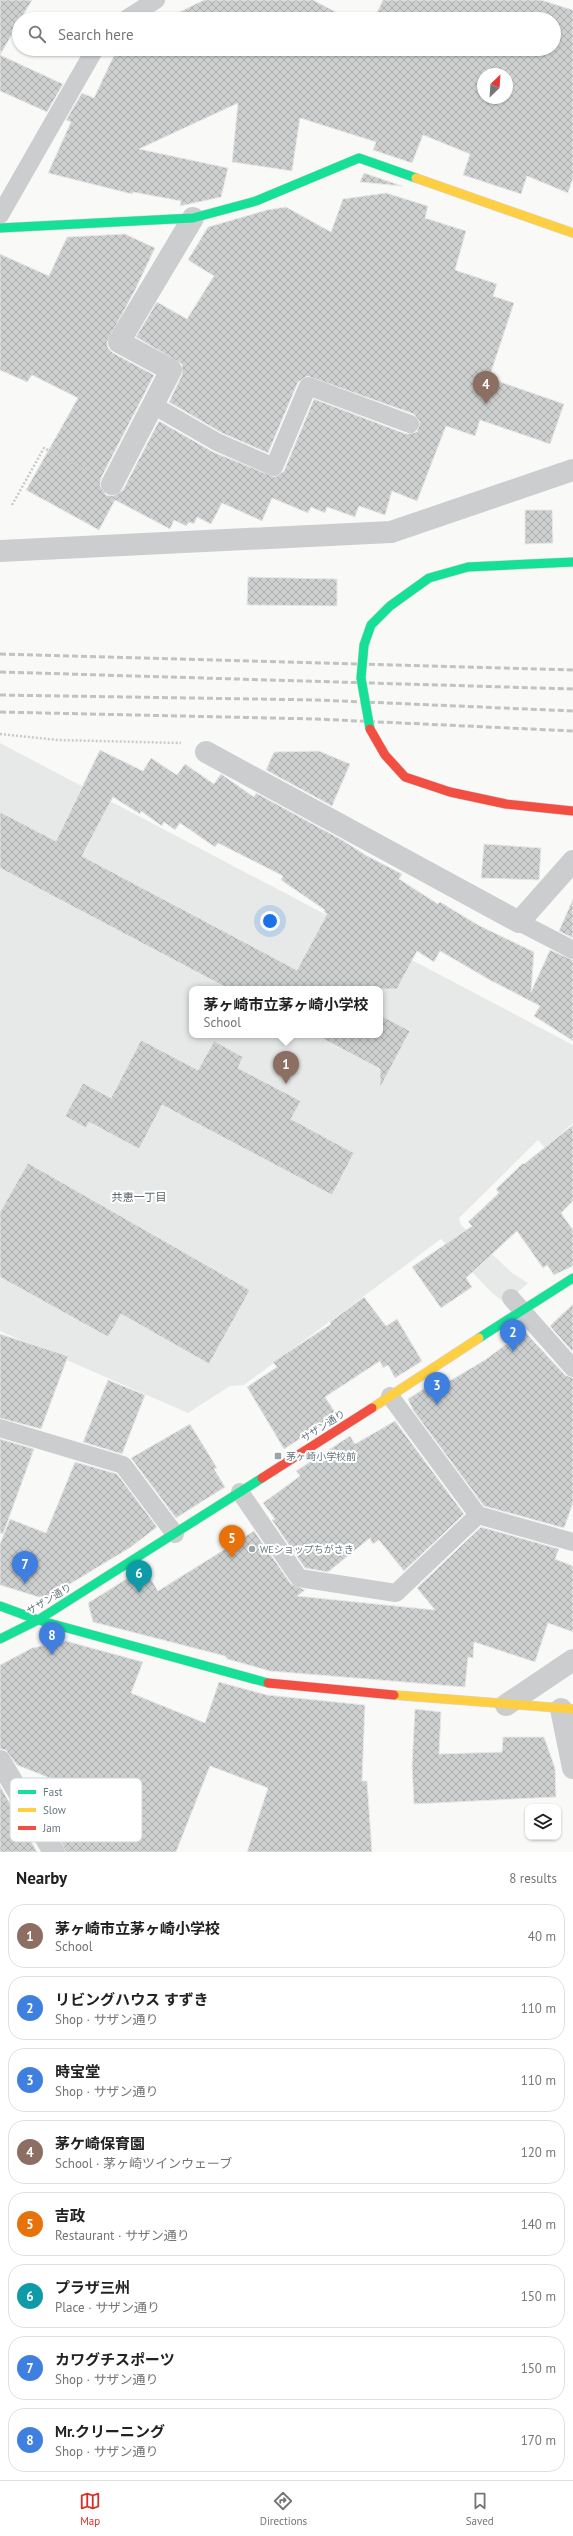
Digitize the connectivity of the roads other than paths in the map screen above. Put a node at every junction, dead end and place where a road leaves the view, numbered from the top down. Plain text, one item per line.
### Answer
1 (156, 0) edge
2 (137, 12) edge
3 (91, 56) edge
4 (0, 215) edge
5 (193, 218) junction
6 (0, 228) edge
7 (573, 233) edge
8 (154, 405) junction
9 (410, 424) dead end
10 (573, 470) edge
11 (112, 484) road end
12 (0, 551) edge
13 (573, 562) edge
14 (206, 752) road end
15 (573, 811) edge
16 (573, 861) edge
17 (520, 922) junction
18 (573, 950) edge
19 (573, 1278) edge
20 (516, 1305) junction
21 (573, 1368) edge
22 (390, 1396) junction
23 (0, 1428) edge
24 (240, 1492) junction
25 (478, 1515) junction
26 (175, 1534) junction
27 (573, 1542) edge
28 (0, 1606) edge
29 (38, 1620) junction
30 (0, 1639) edge
31 (573, 1660) edge
32 (506, 1705) junction
33 (567, 1709) edge
34 (0, 1761) edge
35 (573, 1768) edge
36 (10, 1778) edge
37 (48, 1842) edge
38 (54, 1852) edge

1 - 2 lane
3 - 4 lane
5 - 6 street
5 - 7 street
5 - 8 street
8 - 9 lane
8 - 11 street
10 - 12 street
13 - 15 street, bridge
14 - 17 street
16 - 17 street
17 - 18 lane
19 - 20 street, サザン通り
20 - 21 lane
20 - 22 street, サザン通り
22 - 24 street, サザン通り
22 - 25 lane
23 - 26 lane
24 - 25 lane
24 - 26 street, サザン通り
25 - 27 lane
26 - 29 street, サザン通り
28 - 29 street
29 - 30 street, サザン通り
29 - 32 street
31 - 32 street
32 - 33 street
33 - 35 street
34 - 36 street
37 - 38 street

